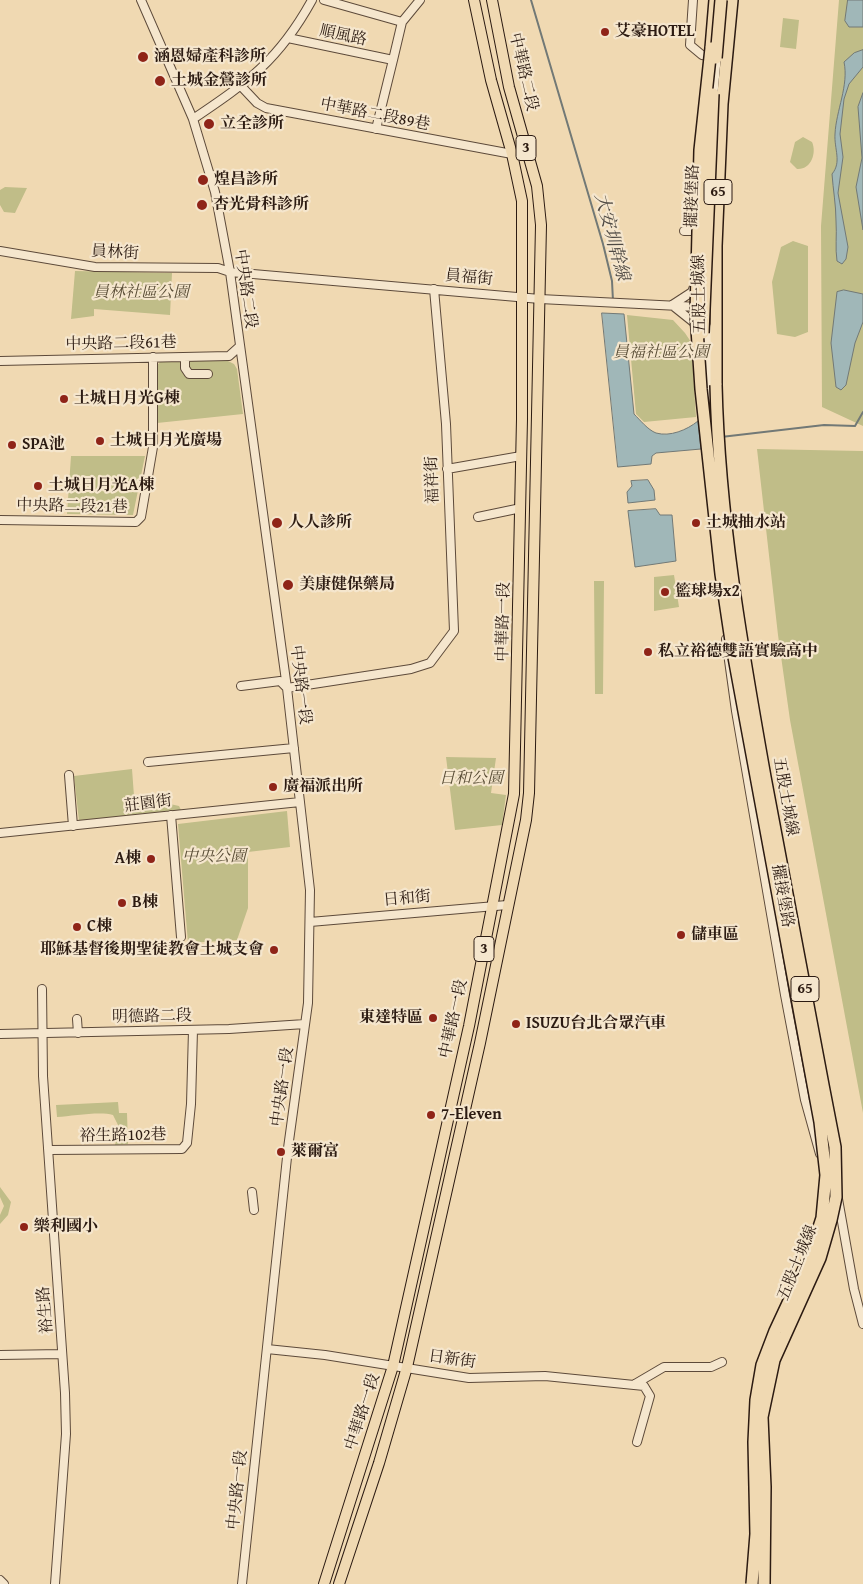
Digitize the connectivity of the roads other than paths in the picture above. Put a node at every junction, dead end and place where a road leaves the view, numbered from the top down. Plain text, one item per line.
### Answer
1 (141, 0) edge
2 (312, 0) edge
3 (324, 0) edge
4 (420, 0) edge
5 (474, 0) edge
6 (492, 0) edge
7 (693, 0) edge
8 (697, 0) edge
9 (719, 0) edge
10 (732, 0) edge
11 (693, 10) junction
12 (402, 22) junction
13 (288, 38) junction
14 (714, 53) junction
15 (393, 60) junction
16 (241, 86) junction
17 (193, 119) junction
18 (376, 129) junction
19 (512, 154) junction
20 (684, 231) dead end
21 (706, 231) junction
22 (0, 250) edge
23 (705, 266) junction
24 (230, 272) junction
25 (434, 289) junction
26 (523, 297) junction
27 (540, 298) junction
28 (706, 304) junction
29 (672, 305) junction
30 (707, 338) junction
31 (239, 347) junction
32 (185, 357) junction
33 (153, 358) junction
34 (0, 361) edge
35 (208, 374) dead end
36 (716, 385) junction
37 (700, 389) junction
38 (522, 456) junction
39 (447, 469) junction
40 (521, 508) junction
41 (478, 516) dead end
42 (0, 520) edge
43 (725, 572) junction
44 (274, 595) joint
45 (241, 686) dead end
46 (287, 688) junction
47 (294, 748) junction
48 (148, 762) dead end
49 (69, 776) dead end
50 (300, 802) junction
51 (171, 815) junction
52 (769, 823) junction
53 (73, 826) junction
54 (756, 826) junction
55 (0, 833) edge
56 (507, 905) junction
57 (493, 906) junction
58 (310, 922) junction
59 (181, 937) dead end
60 (42, 989) dead end
61 (77, 1019) dead end
62 (304, 1024) junction
63 (193, 1030) junction
64 (78, 1032) junction
65 (0, 1034) edge
66 (43, 1034) junction
67 (49, 1150) junction
68 (252, 1192) dead end
69 (254, 1210) dead end
70 (841, 1220) junction
71 (863, 1324) edge
72 (266, 1349) junction
73 (62, 1354) junction
74 (0, 1355) edge
75 (722, 1362) dead end
76 (393, 1366) junction
77 (407, 1367) junction
78 (635, 1384) junction
79 (636, 1442) dead end
80 (0, 1580) edge
81 (4, 1584) edge
82 (55, 1584) edge
83 (242, 1584) edge
84 (324, 1584) edge
85 (339, 1584) edge
86 (752, 1584) edge
87 (764, 1584) edge

1 - 17 street, 中央路二段
2 - 13 street
3 - 12 street, 順風路
4 - 12 street
5 - 19 main road, 中華路二段 / 3
6 - 27 main road, 中華路二段 / 3
7 - 11 street
8 - 11 street
9 - 14 highway, 五股土城線, bridge
9 - 28 highway, bridge
10 - 36 highway, 五股土城線 / 65
11 - 14 street
12 - 15 street
13 - 15 street, 順風路
13 - 16 street
14 - 21 street, 擺接堡路
14 - 37 highway, 五股土城線 / 65, bridge
15 - 18 street
16 - 17 street
16 - 18 street, 中華路二段89巷
17 - 24 street, 中央路二段
18 - 19 street, 中華路二段89巷
19 - 26 main road, 中華路二段 / 3
20 - 21 street
21 - 23 street, 擺接堡路
22 - 24 street, 員林街
23 - 28 street, 擺接堡路
23 - 29 street
24 - 25 street, 員福街
24 - 31 street, 中央路二段
25 - 26 street, 員福街
25 - 39 street, 福祥街
26 - 27 street, 員福街
26 - 38 main road, 中華路一段 / 3
27 - 29 street, 員福街
27 - 56 main road, 中華路一段 / 3
28 - 29 street, 員福街
28 - 30 street, 擺接堡路
28 - 36 highway, bridge
28 - 37 highway, bridge
29 - 30 street
30 - 43 street, 擺接堡路
31 - 32 street, 中央路二段61巷
31 - 44 street, 中央路二段
32 - 33 street, 中央路二段61巷
32 - 35 street
33 - 34 street, 中央路二段61巷
33 - 42 street, 中央路二段21巷
36 - 87 highway, 五股土城線 / 65, bridge
37 - 86 highway, 五股土城線 / 65, bridge
38 - 39 street
38 - 40 main road, 中華路一段 / 3
39 - 46 street, 福祥街
40 - 41 street
40 - 57 main road, 中華路一段 / 3
43 - 52 street, 擺接堡路
43 - 54 street, 擺接堡路
44 - 46 street, 中央路一段
45 - 46 street
46 - 47 street, 中央路一段
47 - 48 street
47 - 50 street, 中央路一段
49 - 53 street
50 - 51 street, 莊園街
50 - 58 street, 中央路一段
51 - 53 street, 莊園街
51 - 59 street
52 - 54 street
52 - 70 street, 擺接堡路
53 - 55 street, 莊園街
54 - 70 street, 擺接堡路
56 - 57 street, 日和街
56 - 77 main road, 中華路一段 / 3
57 - 58 street, 日和街
57 - 76 main road, 中華路一段 / 3
58 - 62 street, 中央路一段
60 - 66 street, 裕生路
61 - 64 street
62 - 63 street, 明德路二段
62 - 72 street, 中央路一段
63 - 64 street, 明德路二段
63 - 67 street, 裕生路102巷
64 - 66 street, 明德路二段
65 - 66 street, 明德路二段
66 - 67 street, 裕生路
67 - 73 street, 裕生路
68 - 69 street
70 - 71 street, 擺接堡路
72 - 76 street, 日新街
72 - 83 street, 中央路一段
73 - 74 street
73 - 82 street, 裕生路
75 - 78 street
76 - 77 street, 日新街
76 - 84 main road, 中華路一段 / 3
77 - 78 street, 日新街
77 - 85 main road, 中華路一段 / 3
78 - 79 street
80 - 81 street

